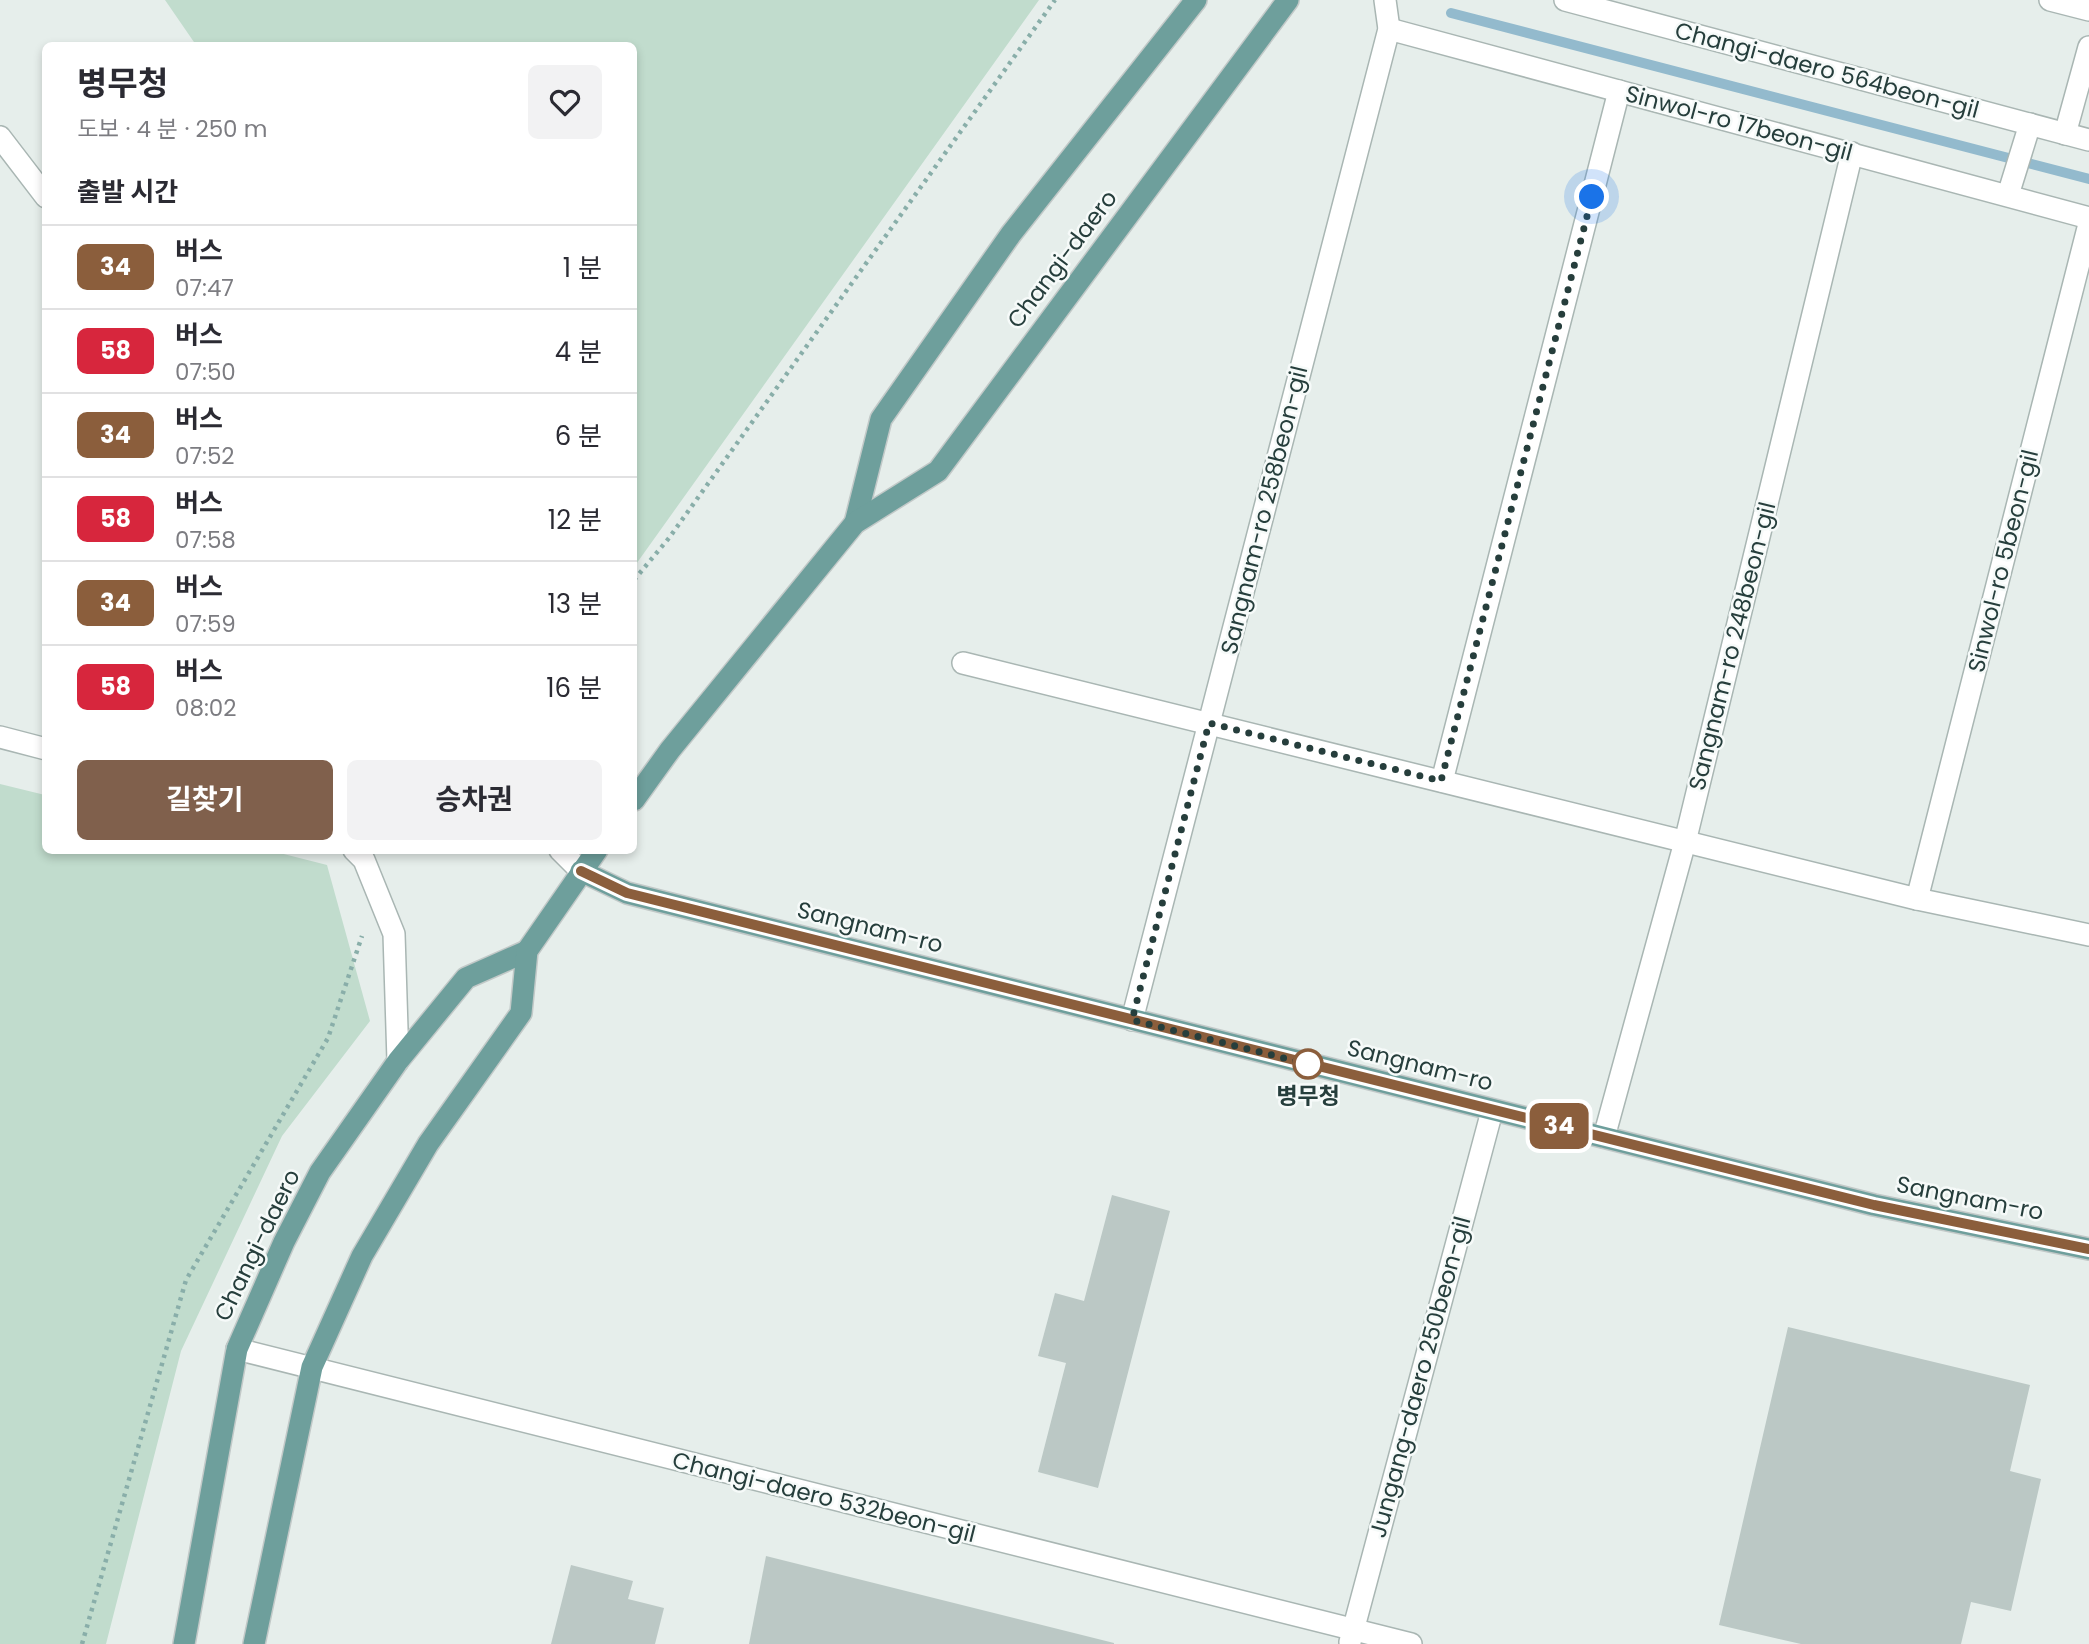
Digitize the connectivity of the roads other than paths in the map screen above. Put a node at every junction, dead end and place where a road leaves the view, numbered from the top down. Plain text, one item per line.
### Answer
1 (1196, 0) edge
2 (1288, 0) edge
3 (1385, 0) edge
4 (1565, 0) edge
5 (2050, 0) edge
6 (2089, 10) edge
7 (1389, 29) junction
8 (2089, 47) edge
9 (1619, 91) junction
10 (2028, 131) junction
11 (2065, 134) junction
12 (0, 137) edge
13 (2089, 140) edge
14 (1852, 153) junction
15 (2009, 190) junction
16 (42, 192) edge
17 (2089, 218) edge
18 (2089, 224) edge
19 (855, 523) junction
20 (963, 663) dead end
21 (1209, 723) junction
22 (0, 737) edge
23 (42, 748) edge
24 (1441, 781) junction
25 (637, 796) edge
26 (1685, 842) junction
27 (358, 854) edge
28 (564, 854) edge
29 (594, 854) edge
30 (581, 871) junction
31 (1917, 899) junction
32 (2089, 935) edge
33 (527, 951) junction
34 (1132, 1020) junction
35 (398, 1061) junction
36 (1492, 1111) junction
37 (1604, 1137) junction
38 (2089, 1248) edge
39 (237, 1349) junction
40 (312, 1367) junction
41 (1351, 1637) edge
42 (184, 1644) edge
43 (254, 1644) edge
44 (1411, 1644) edge

1 - 19 main road, Changi-daero
2 - 19 main road, Changi-daero
3 - 7 street, Sangnam-ro 258beon-gil
4 - 10 street, Changi-daero 564beon-gil
5 - 6 street
7 - 9 street, Sinwol-ro 17beon-gil
7 - 21 street, Sangnam-ro 258beon-gil
8 - 11 street
9 - 14 street, Sinwol-ro 17beon-gil
9 - 24 street
10 - 11 street, Changi-daero 564beon-gil
10 - 15 street
11 - 13 street, Changi-daero 564beon-gil
12 - 16 street
14 - 15 street, Sinwol-ro 17beon-gil
14 - 26 street, Sangnam-ro 248beon-gil
15 - 17 street, Sinwol-ro 17beon-gil
18 - 31 street, Sinwol-ro 5beon-gil
19 - 25 main road, Changi-daero
20 - 21 street
21 - 24 street
21 - 34 street, Sangnam-ro 258beon-gil
22 - 23 street
24 - 26 street
26 - 31 street
26 - 37 street, Sangnam-ro 248beon-gil
27 - 35 street
28 - 30 street
29 - 30 main road
30 - 33 main road
30 - 34 main road, Sangnam-ro
31 - 32 street
33 - 35 main road, Changi-daero
33 - 40 main road
34 - 36 main road, Sangnam-ro
35 - 39 main road, Changi-daero
36 - 37 main road, Sangnam-ro
36 - 41 street, Jungang-daero 250beon-gil
37 - 38 main road, Sangnam-ro
39 - 40 street, Changi-daero 532beon-gil
39 - 42 main road, Changi-daero
40 - 41 street, Changi-daero 532beon-gil
40 - 43 main road
41 - 44 street, Changi-daero 532beon-gil

